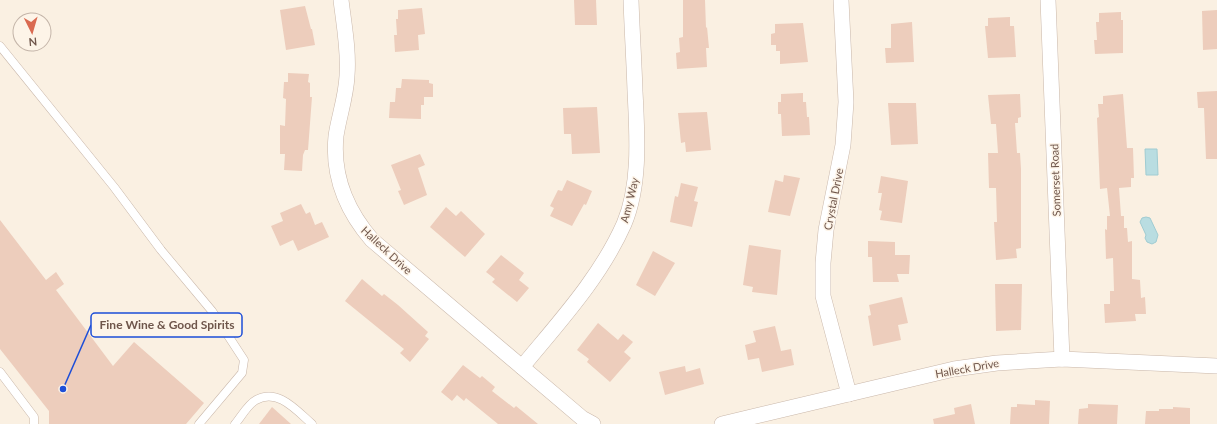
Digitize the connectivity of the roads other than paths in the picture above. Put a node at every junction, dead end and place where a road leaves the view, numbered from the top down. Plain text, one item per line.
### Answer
1 (341, 0) edge
2 (631, 0) edge
3 (841, 0) edge
4 (1048, 0) edge
5 (0, 46) edge
6 (1062, 359) junction
7 (1217, 366) edge
8 (522, 367) junction
9 (0, 372) edge
10 (849, 394) junction
11 (34, 424) edge
12 (199, 424) edge
13 (235, 424) edge
14 (312, 424) edge
15 (593, 424) edge
16 (722, 424) edge

1 - 8 street, Halleck Drive
2 - 8 street, Amy Way
3 - 10 street, Crystal Drive
4 - 6 street, Somerset Road
5 - 12 lane
6 - 7 street, Halleck Drive
6 - 10 street, Halleck Drive
8 - 15 street, Halleck Drive
9 - 11 lane
10 - 16 street, Halleck Drive
13 - 14 lane

